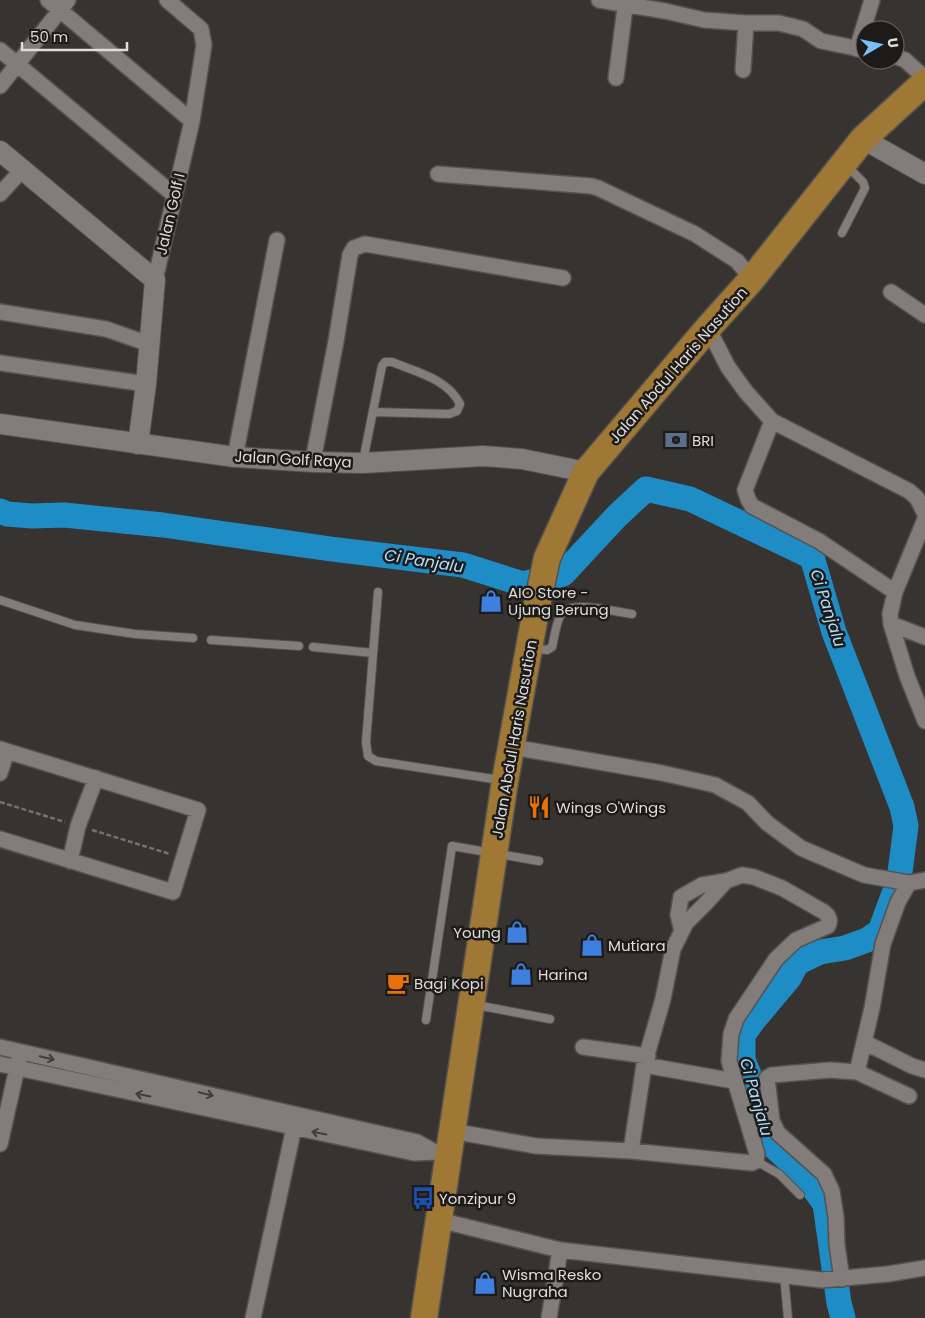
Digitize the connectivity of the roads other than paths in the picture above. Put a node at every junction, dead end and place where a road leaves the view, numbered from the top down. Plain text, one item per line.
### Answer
1 (167, 0) edge
2 (600, 0) edge
3 (872, 0) edge
4 (626, 2) edge
5 (59, 3) edge
6 (868, 20) edge
7 (746, 23) junction
8 (855, 48) edge
9 (0, 50) edge
10 (905, 60) edge
11 (17, 64) junction
12 (743, 70) dead end
13 (616, 78) dead end
14 (925, 80) edge
15 (0, 86) edge
16 (192, 121) junction
17 (863, 139) junction
18 (0, 151) edge
19 (843, 162) junction
20 (22, 170) junction
21 (438, 174) dead end
22 (925, 174) edge
23 (0, 194) edge
24 (174, 195) junction
25 (842, 233) dead end
26 (276, 240) dead end
27 (563, 278) dead end
28 (752, 279) junction
29 (155, 280) junction
30 (891, 292) dead end
31 (0, 312) edge
32 (925, 314) edge
33 (708, 328) junction
34 (149, 344) junction
35 (0, 363) edge
36 (146, 384) junction
37 (373, 412) junction
38 (772, 421) junction
39 (0, 424) edge
40 (138, 444) junction
41 (235, 457) junction
42 (314, 462) junction
43 (362, 463) junction
44 (586, 472) junction
45 (925, 514) edge
46 (925, 519) edge
47 (378, 592) dead end
48 (895, 592) junction
49 (0, 600) edge
50 (632, 614) dead end
51 (891, 624) junction
52 (925, 637) edge
53 (193, 638) dead end
54 (211, 640) dead end
55 (298, 646) dead end
56 (313, 648) dead end
57 (529, 648) junction
58 (373, 653) junction
59 (925, 721) edge
60 (512, 747) junction
61 (4, 750) edge
62 (0, 773) edge
63 (96, 778) junction
64 (505, 781) junction
65 (0, 839) edge
66 (494, 853) junction
67 (70, 861) junction
68 (539, 861) dead end
69 (925, 880) edge
70 (726, 881) junction
71 (908, 883) junction
72 (682, 931) junction
73 (472, 1004) junction
74 (550, 1019) dead end
75 (426, 1020) dead end
76 (864, 1042) junction
77 (0, 1047) edge
78 (583, 1047) dead end
79 (20, 1052) junction
80 (646, 1060) junction
81 (0, 1064) edge
82 (17, 1068) junction
83 (925, 1070) edge
84 (857, 1072) junction
85 (734, 1081) junction
86 (909, 1096) dead end
87 (295, 1121) junction
88 (0, 1144) edge
89 (445, 1146) junction
90 (631, 1151) junction
91 (756, 1161) junction
92 (800, 1195) dead end
93 (439, 1220) junction
94 (560, 1250) junction
95 (925, 1268) edge
96 (784, 1275) junction
97 (841, 1279) junction
98 (253, 1318) edge
99 (424, 1318) edge
100 (549, 1318) edge
101 (788, 1318) edge

1 - 16 street, Jalan Golf I
2 - 4 street
3 - 6 street
4 - 7 street
4 - 13 street
5 - 11 street
5 - 16 street
7 - 8 street
7 - 12 street
9 - 11 street
10 - 14 street
11 - 15 street
11 - 24 street
14 - 17 highway, Jalan Abdul Haris Nasution
16 - 24 street, Jalan Golf I
17 - 19 highway, Jalan Abdul Haris Nasution
17 - 22 street
18 - 20 street
19 - 25 lane
19 - 28 highway, Jalan Abdul Haris Nasution
20 - 23 street
20 - 29 street
21 - 28 street
24 - 29 street, Jalan Golf I
26 - 41 street
27 - 42 street
28 - 33 highway, Jalan Abdul Haris Nasution
29 - 34 street, Jalan Golf I
30 - 32 street
31 - 34 street
33 - 38 street
33 - 44 highway, Jalan Abdul Haris Nasution
34 - 36 street, Jalan Golf I
35 - 36 street
36 - 40 street, Jalan Golf I
37 - 37 lane
37 - 43 lane
38 - 45 street
38 - 48 street
39 - 40 street, Jalan Golf Raya
40 - 41 street, Jalan Golf Raya
41 - 42 street, Jalan Golf Raya
42 - 43 street, Jalan Golf Raya
43 - 44 street, Jalan Golf Raya
44 - 57 highway, Jalan Abdul Haris Nasution
46 - 48 street
47 - 58 lane
48 - 51 street
49 - 53 lane
50 - 57 lane
51 - 52 street
51 - 59 street
54 - 55 lane
56 - 58 lane
57 - 60 highway, Jalan Abdul Haris Nasution
58 - 64 lane
60 - 64 highway, Jalan Abdul Haris Nasution
60 - 71 street
61 - 62 street
61 - 63 street
63 - 67 street
63 - 67 street
64 - 66 highway, Jalan Abdul Haris Nasution
65 - 67 street
66 - 68 lane
66 - 73 highway, Jalan Abdul Haris Nasution
66 - 75 lane
69 - 71 street
70 - 72 street
70 - 72 street
70 - 85 street
71 - 76 street
72 - 80 street
73 - 74 lane
73 - 89 highway, Jalan Abdul Haris Nasution
76 - 83 street
76 - 84 street
77 - 79 street
78 - 80 street
79 - 82 street
79 -> 87 street
80 - 85 street
80 - 90 street
81 - 82 street
87 -> 82 street
82 - 88 street
84 - 86 street
84 - 97 street
85 - 91 street
87 - 89 street
87 - 98 street
89 - 90 street
89 - 93 highway, Jalan Abdul Haris Nasution
90 - 91 street
91 - 92 lane
93 - 94 street
93 - 99 highway, Jalan Abdul Haris Nasution
94 - 96 street
94 - 100 street
95 - 97 street
96 - 97 street
96 - 101 lane

